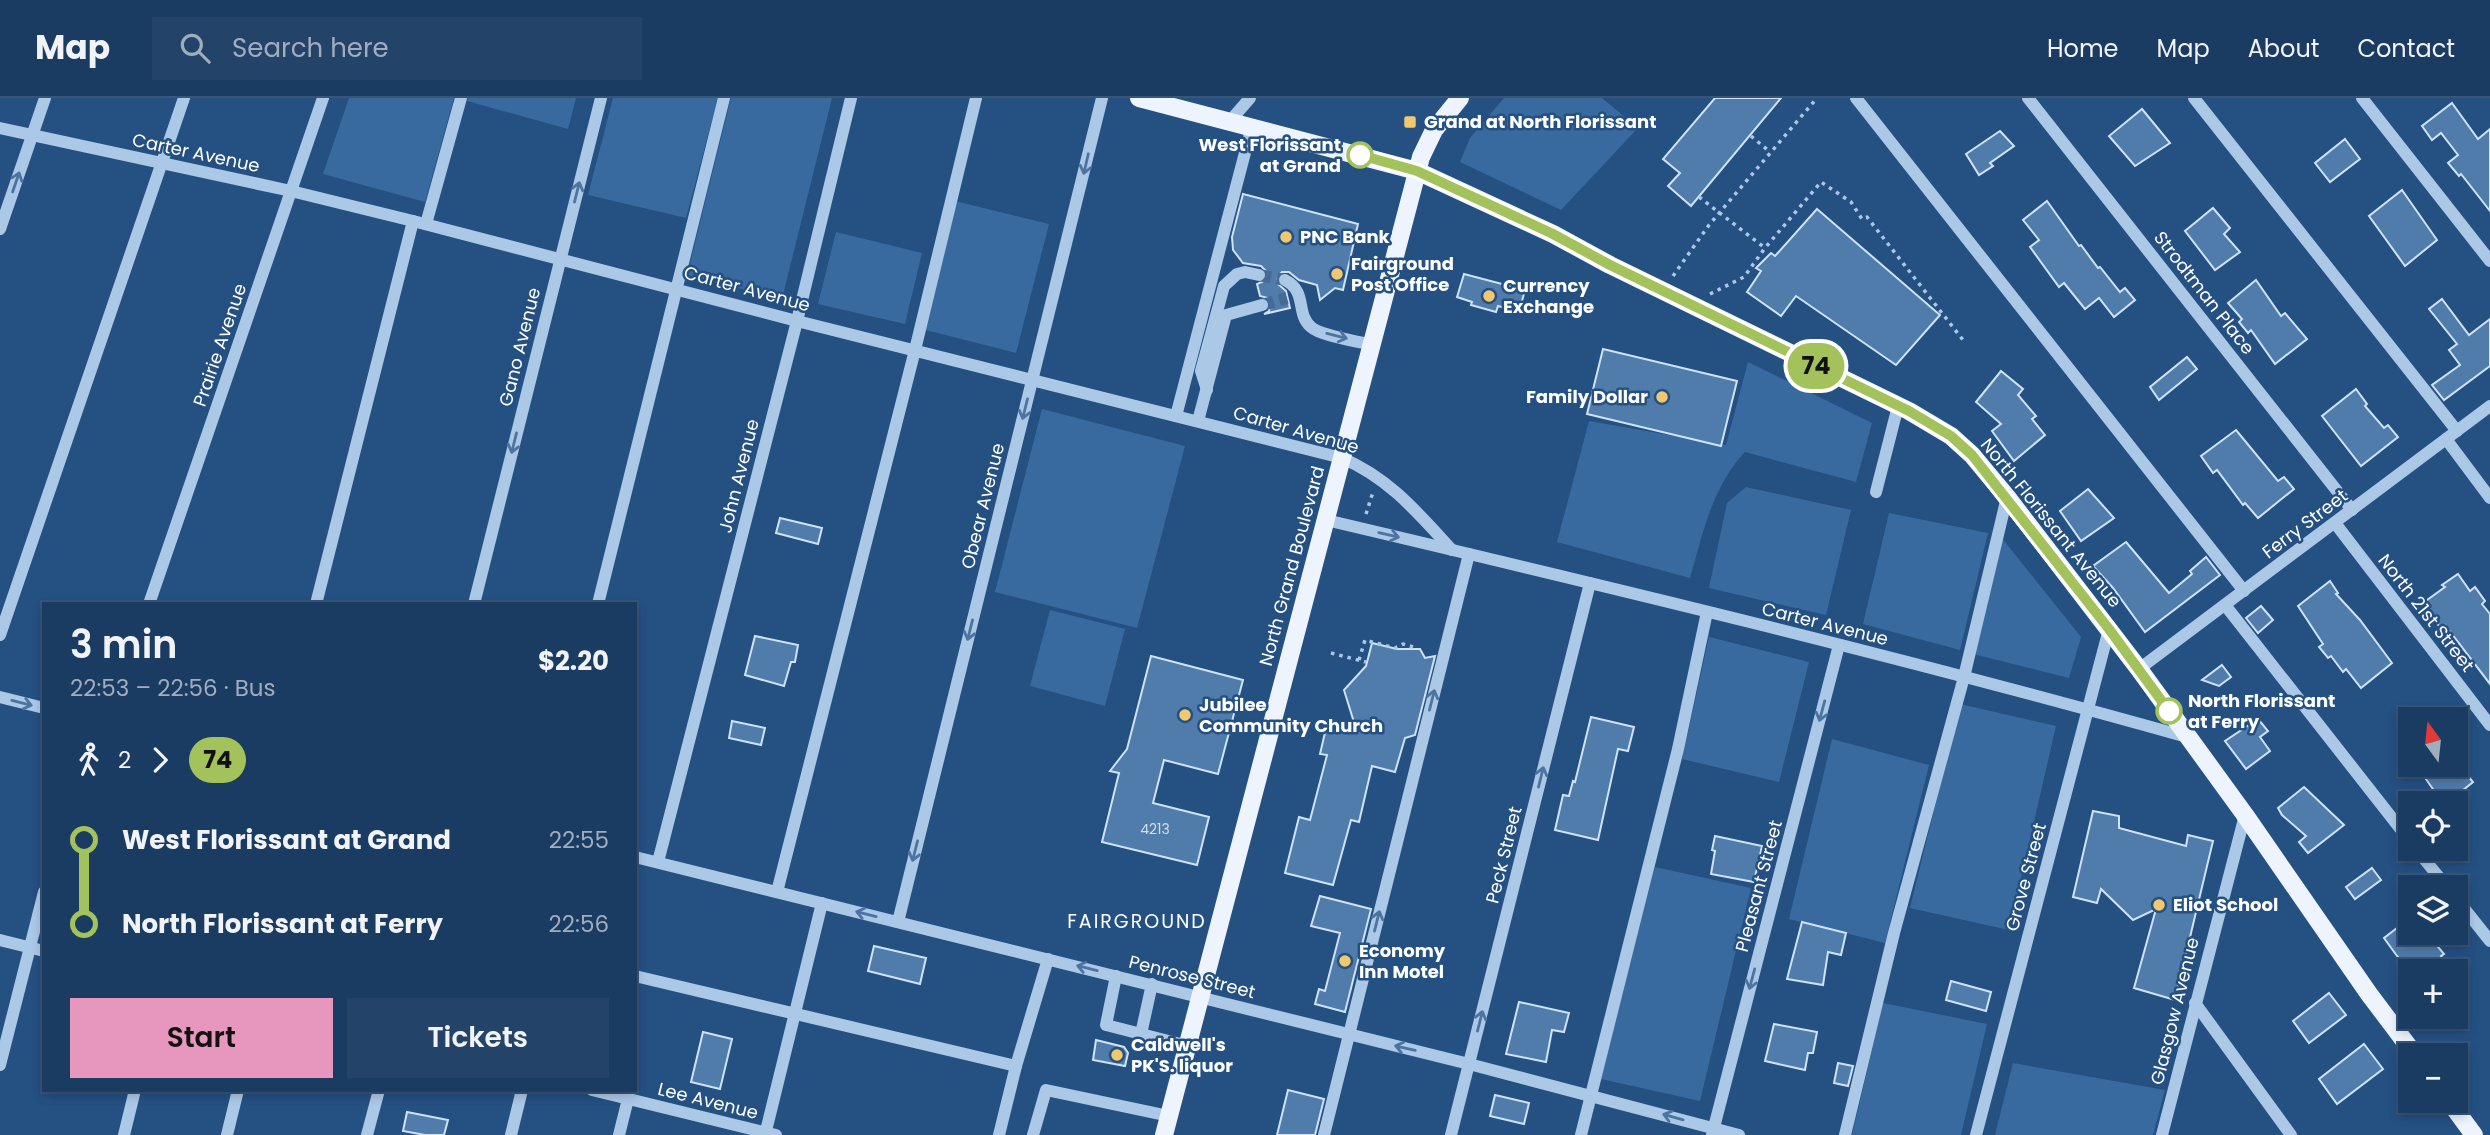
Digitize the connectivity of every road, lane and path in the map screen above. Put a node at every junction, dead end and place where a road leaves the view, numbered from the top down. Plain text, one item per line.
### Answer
1 (45, 98) edge
2 (184, 98) edge
3 (323, 98) edge
4 (461, 98) edge
5 (601, 98) edge
6 (724, 98) edge
7 (851, 98) edge
8 (976, 98) edge
9 (1101, 98) edge
10 (1139, 98) edge
11 (1250, 98) edge
12 (1460, 98) edge
13 (1817, 98) edge
14 (1856, 98) edge
15 (2028, 98) edge
16 (2194, 98) edge
17 (2362, 98) edge
18 (1230, 121) junction
19 (1252, 126) junction
20 (0, 128) edge
21 (32, 135) junction
22 (1751, 136) dead end
23 (1770, 152) junction
24 (162, 163) junction
25 (1417, 171) junction
26 (291, 191) junction
27 (1699, 197) dead end
28 (1718, 213) junction
29 (419, 223) junction
30 (0, 229) edge
31 (1765, 248) junction
32 (561, 258) junction
33 (2490, 261) edge
34 (1259, 275) tunnel mouth
35 (1674, 276) dead end
36 (1285, 280) dead end
37 (678, 289) junction
38 (1710, 294) dead end
39 (1262, 305) tunnel mouth
40 (797, 321) junction
41 (1963, 340) dead end
42 (1371, 345) junction
43 (915, 350) junction
44 (1032, 380) junction
45 (1207, 390) junction
46 (1898, 406) junction
47 (2490, 406) edge
48 (1176, 416) junction
49 (1198, 421) junction
50 (2457, 431) junction
51 (2446, 439) junction
52 (1342, 458) junction
53 (1373, 492) dead end
54 (1876, 492) dead end
55 (2007, 497) junction
56 (2490, 498) edge
57 (2352, 510) junction
58 (1365, 516) dead end
59 (1326, 520) junction
60 (2335, 523) junction
61 (1452, 550) junction
62 (1469, 554) junction
63 (1590, 583) junction
64 (2244, 591) junction
65 (150, 602) edge
66 (317, 602) edge
67 (475, 602) edge
68 (599, 602) edge
69 (2225, 605) junction
70 (1707, 612) junction
71 (2109, 629) junction
72 (0, 635) edge
73 (1839, 645) junction
74 (1413, 647) dead end
75 (1331, 653) dead end
76 (1359, 660) junction
77 (1366, 662) dead end
78 (2139, 669) junction
79 (1964, 677) junction
80 (0, 697) edge
81 (42, 708) edge
82 (2089, 709) junction
83 (2490, 725) edge
84 (2188, 737) junction
85 (2245, 815) junction
86 (2398, 826) edge
87 (637, 857) edge
88 (2426, 861) edge
89 (658, 862) junction
90 (2437, 875) edge
91 (777, 892) junction
92 (42, 900) edge
93 (821, 903) junction
94 (2468, 913) edge
95 (898, 922) junction
96 (0, 940) edge
97 (2490, 940) edge
98 (30, 947) junction
99 (42, 950) edge
100 (1048, 959) junction
101 (637, 976) edge
102 (1116, 976) junction
103 (1152, 985) junction
104 (1201, 996) junction
105 (2195, 1003) junction
106 (794, 1015) junction
107 (1141, 1034) junction
108 (1348, 1035) junction
109 (2406, 1043) edge
110 (1188, 1046) junction
111 (1469, 1064) junction
112 (0, 1065) edge
113 (1016, 1066) junction
114 (135, 1092) edge
115 (238, 1092) edge
116 (378, 1092) edge
117 (522, 1092) edge
118 (600, 1092) edge
119 (1591, 1095) junction
120 (628, 1099) junction
121 (2458, 1113) edge
122 (1169, 1115) junction
123 (1713, 1132) edge
124 (768, 1134) edge
125 (124, 1135) edge
126 (227, 1135) edge
127 (367, 1135) edge
128 (511, 1135) edge
129 (619, 1135) edge
130 (999, 1135) edge
131 (1032, 1135) edge
132 (1164, 1135) edge
133 (1324, 1135) edge
134 (1451, 1135) edge
135 (1581, 1135) edge
136 (1739, 1135) edge
137 (1845, 1135) edge
138 (1976, 1135) edge
139 (2162, 1135) edge
140 (2291, 1135) edge
141 (2474, 1135) edge

1 - 21 street
2 - 24 street
3 - 26 street, Prairie Avenue
4 - 29 street
32 -> 5 street, Gano Avenue
6 - 37 street
7 - 40 street, John Avenue
8 - 43 street
9 -> 44 street, Obear Avenue
10 - 18 main road, North Florissant Avenue
11 - 18 street
12 - 25 main road, North Grand Boulevard
13 - 23 path
14 - 64 street
15 - 57 street, Strodtman Place
16 - 50 street
17 - 33 street
18 - 19 main road, North Florissant Avenue
19 - 25 main road, North Florissant Avenue
19 - 48 street
20 - 21 street, Carter Avenue
21 - 24 street, Carter Avenue
30 -> 21 street
22 - 23 path
23 - 28 path
24 - 26 street, Carter Avenue
24 - 72 street
25 - 42 main road, North Grand Boulevard
25 - 46 main road, North Florissant Avenue
26 - 29 street, Carter Avenue
26 - 65 street, Prairie Avenue
27 - 28 path
28 - 31 path
28 - 35 path
29 - 32 street, Carter Avenue
29 - 66 street
31 - 38 path
31 - 41 path
32 - 37 street, Carter Avenue
32 -> 67 street, Gano Avenue
34 - 45 street
36 -> 42 street
37 - 40 street, Carter Avenue
37 - 68 street
39 - 45 street
40 - 43 street, Carter Avenue
40 - 89 street, John Avenue
42 - 52 main road, North Grand Boulevard
43 - 44 street, Carter Avenue
43 - 91 street
44 - 48 street, Carter Avenue
44 -> 95 street, Obear Avenue
45 - 49 street
46 - 54 street
46 - 55 main road, North Florissant Avenue
47 - 50 street, Ferry Street
48 - 49 street, Carter Avenue
49 - 52 street, Carter Avenue
50 - 51 street, Ferry Street
51 - 56 street
51 - 57 street, Ferry Street
52 - 59 main road, North Grand Boulevard
52 - 61 street, Carter Avenue
53 - 58 path
55 - 71 main road, North Florissant Avenue
55 - 79 street
57 - 60 street, Ferry Street
59 -> 61 street, Carter Avenue
59 - 104 main road, North Grand Boulevard
60 - 64 street, Ferry Street
60 - 83 street, North 21st Street
61 - 62 street, Carter Avenue
62 - 63 street, Carter Avenue
108 -> 62 street
63 - 70 street, Carter Avenue
111 -> 63 street, Peck Street
64 - 69 street, Ferry Street
69 - 78 street, Ferry Street
69 - 86 street
70 - 73 street, Carter Avenue
70 - 119 street
71 - 78 main road, North Florissant Avenue
71 - 82 street, Grove Street
73 - 79 street, Carter Avenue
73 -> 123 street, Pleasant Street
74 - 76 path
75 - 76 path
76 - 77 path
78 - 84 main road, North Florissant Avenue
79 - 82 street, Carter Avenue
79 - 137 street
80 -> 81 street
82 - 84 street, Carter Avenue
82 - 138 street, Grove Street
84 - 85 main road, North Florissant Avenue
85 - 105 street, Glasgow Avenue
85 - 109 main road, North Florissant Avenue
87 - 89 street, Penrose Street
88 - 90 street
89 - 91 street, Penrose Street
91 - 93 street, Penrose Street
92 - 98 street
95 -> 93 street, Penrose Street
93 - 106 street
94 - 97 street
95 - 100 street, Penrose Street
96 - 98 street
98 - 99 street
98 - 112 street
102 -> 100 street, Penrose Street
100 - 113 street
101 - 106 street
102 - 103 street, Penrose Street
102 - 107 street
103 - 104 street, Penrose Street
103 - 107 street
104 - 108 street, Penrose Street
104 - 110 main road, North Grand Boulevard
105 - 139 street, Glasgow Avenue
105 - 140 street
106 - 113 street
106 - 124 street
107 - 110 street
111 -> 108 street, Penrose Street
108 - 133 street
110 - 122 main road, North Grand Boulevard
111 - 119 street, Penrose Street
111 - 134 street, Peck Street
113 - 130 street
114 - 125 street
115 - 126 street
116 - 127 street
117 - 128 street
118 - 120 street, Lee Avenue
123 -> 119 street, Penrose Street
119 - 135 street
120 - 124 street, Lee Avenue
120 - 129 street
121 - 141 main road
122 - 131 street
122 - 132 main road, North Grand Boulevard
123 - 136 street, Penrose Street

